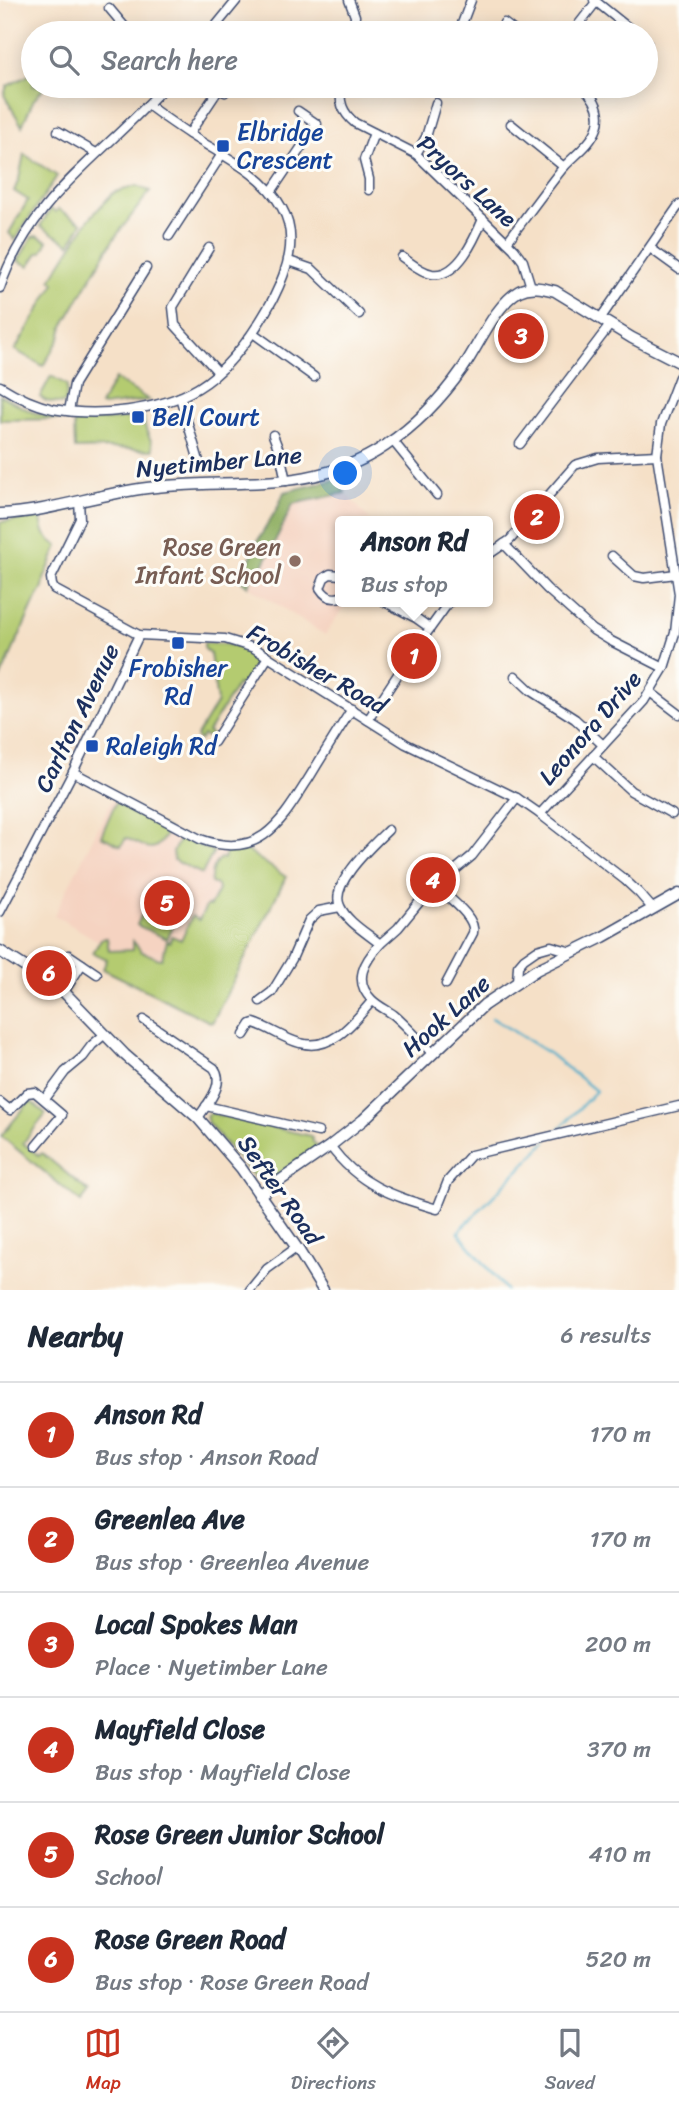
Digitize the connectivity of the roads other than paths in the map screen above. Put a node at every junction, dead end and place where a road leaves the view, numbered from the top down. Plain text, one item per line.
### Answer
1 (237, 0) edge
2 (349, 0) edge
3 (471, 0) edge
4 (595, 1) edge
5 (108, 8) dead end
6 (119, 21) edge
7 (220, 21) edge
8 (355, 21) edge
9 (463, 21) edge
10 (581, 21) edge
11 (620, 21) edge
12 (154, 98) edge
13 (213, 98) edge
14 (340, 98) edge
15 (595, 98) edge
16 (436, 103) dead end
17 (148, 105) junction
18 (298, 111) dead end
19 (511, 124) dead end
20 (58, 131) dead end
21 (374, 133) junction
22 (189, 134) junction
23 (96, 153) junction
24 (222, 154) junction
25 (415, 154) junction
26 (564, 167) junction
27 (369, 190) dead end
28 (271, 192) junction
29 (679, 205) edge
30 (483, 219) junction
31 (169, 236) dead end
32 (507, 243) junction
33 (209, 248) dead end
34 (650, 248) junction
35 (402, 257) dead end
36 (289, 261) junction
37 (146, 268) dead end
38 (679, 269) edge
39 (2, 272) edge
40 (531, 287) junction
41 (0, 288) edge
42 (359, 314) dead end
43 (600, 319) junction
44 (610, 325) junction
45 (253, 332) junction
46 (679, 362) edge
47 (218, 372) junction
48 (314, 377) dead end
49 (679, 377) edge
50 (0, 386) edge
51 (180, 397) junction
52 (69, 411) junction
53 (273, 435) dead end
54 (393, 441) junction
55 (520, 444) dead end
56 (657, 455) junction
57 (201, 468) dead end
58 (286, 481) junction
59 (437, 495) dead end
60 (79, 501) junction
61 (0, 514) edge
62 (504, 544) junction
63 (676, 544) edge
64 (493, 552) edge
65 (612, 556) dead end
66 (335, 574) edge
67 (676, 574) junction
68 (335, 598) edge
69 (395, 607) edge
70 (445, 607) edge
71 (430, 628) junction
72 (677, 634) edge
73 (139, 635) junction
74 (268, 657) junction
75 (664, 668) junction
76 (515, 676) dead end
77 (650, 692) junction
78 (352, 709) junction
79 (679, 714) edge
80 (368, 720) junction
81 (214, 742) dead end
82 (603, 745) junction
83 (593, 756) junction
84 (73, 772) junction
85 (517, 798) junction
86 (540, 814) junction
87 (672, 814) dead end
88 (388, 830) dead end
89 (435, 886) junction
90 (679, 894) edge
91 (340, 907) junction
92 (653, 909) junction
93 (0, 912) edge
94 (380, 944) junction
95 (0, 950) edge
96 (572, 952) junction
97 (69, 955) dead end
98 (82, 964) junction
99 (97, 974) dead end
100 (517, 982) junction
101 (446, 984) dead end
102 (64, 992) junction
103 (272, 992) junction
104 (281, 998) dead end
105 (260, 1001) dead end
106 (372, 1001) junction
107 (144, 1020) dead end
108 (105, 1034) junction
109 (244, 1035) dead end
110 (433, 1054) junction
111 (45, 1099) junction
112 (0, 1102) edge
113 (206, 1106) junction
114 (679, 1106) edge
115 (198, 1118) junction
116 (318, 1132) dead end
117 (36, 1146) dead end
118 (330, 1146) junction
119 (260, 1195) junction
120 (296, 1248) junction
121 (250, 1290) edge
122 (323, 1290) edge

1 - 7 street
2 - 8 street
3 - 9 street
4 - 10 street
4 - 11 street
5 - 6 street
12 - 17 street
13 - 22 street
14 - 21 street, Pryors Lane
15 - 26 street
16 - 25 street
17 - 22 street
17 - 23 street
18 - 28 street
19 - 26 street
20 - 23 street
21 - 25 street, Pryors Lane
21 - 27 street
22 - 24 street
23 - 39 street
24 - 28 street
24 - 31 street
25 - 30 street, Pryors Lane
26 - 32 street
28 - 36 street
29 - 34 street
30 - 32 street, Pryors Lane
30 - 35 street
32 - 40 street, Pryors Lane
33 - 47 street
34 - 38 street
34 - 43 street
36 - 42 street
36 - 45 street
37 - 52 street
39 - 41 street
40 - 43 street
40 - 54 street, Nyetimber Lane
43 - 44 street
44 - 46 street
44 - 55 street
45 - 47 street
45 - 48 street
47 - 51 street
49 - 56 street, Leonora Drive
50 - 52 street
51 - 52 street
51 - 57 street
53 - 58 street
54 - 58 street, Nyetimber Lane
54 - 59 street
56 - 62 street
56 - 63 street, Leonora Drive
58 - 60 street, Nyetimber Lane
60 - 61 street, Nyetimber Lane
60 - 73 street, Carlton Avenue
62 - 64 street
62 - 75 street
63 - 67 street, Leonora Drive
65 - 67 street
66 - 68 street
67 - 72 street, Leonora Drive
69 - 71 street
70 - 71 street
71 - 80 street
72 - 75 street, Leonora Drive
73 - 74 street, Frobisher Road
73 - 84 street, Carlton Avenue
74 - 78 street, Frobisher Road
74 - 81 street
75 - 77 street, Leonora Drive
76 - 82 street
77 - 79 street
77 - 82 street, Leonora Drive
78 - 80 street, Frobisher Road
78 - 84 street
80 - 85 street, Frobisher Road
82 - 83 street, Leonora Drive
83 - 86 street, Leonora Drive
83 - 87 street
84 - 93 street, Carlton Avenue
85 - 86 street, Frobisher Road
85 - 89 street
86 - 92 street, Frobisher Road
88 - 91 street
89 - 94 street
89 - 101 street
90 - 92 street, Hook Lane
91 - 94 street
91 - 103 street
92 - 96 street, Hook Lane
94 - 106 street
95 - 102 street, Sefter Road
96 - 100 street, Hook Lane
96 - 100 street
97 - 98 street
98 - 99 street
98 - 102 street
100 - 110 street, Hook Lane
102 - 108 street, Sefter Road
103 - 104 street
103 - 105 street
106 - 109 street
106 - 110 street
107 - 113 street
108 - 111 street
108 - 115 street, Sefter Road
110 - 118 street, Hook Lane
111 - 112 street
111 - 117 street
113 - 115 street
113 - 116 street
114 - 118 street
115 - 119 street, Sefter Road
118 - 119 street, Hook Lane
119 - 120 street, Sefter Road
120 - 121 street
120 - 122 street, Sefter Road

